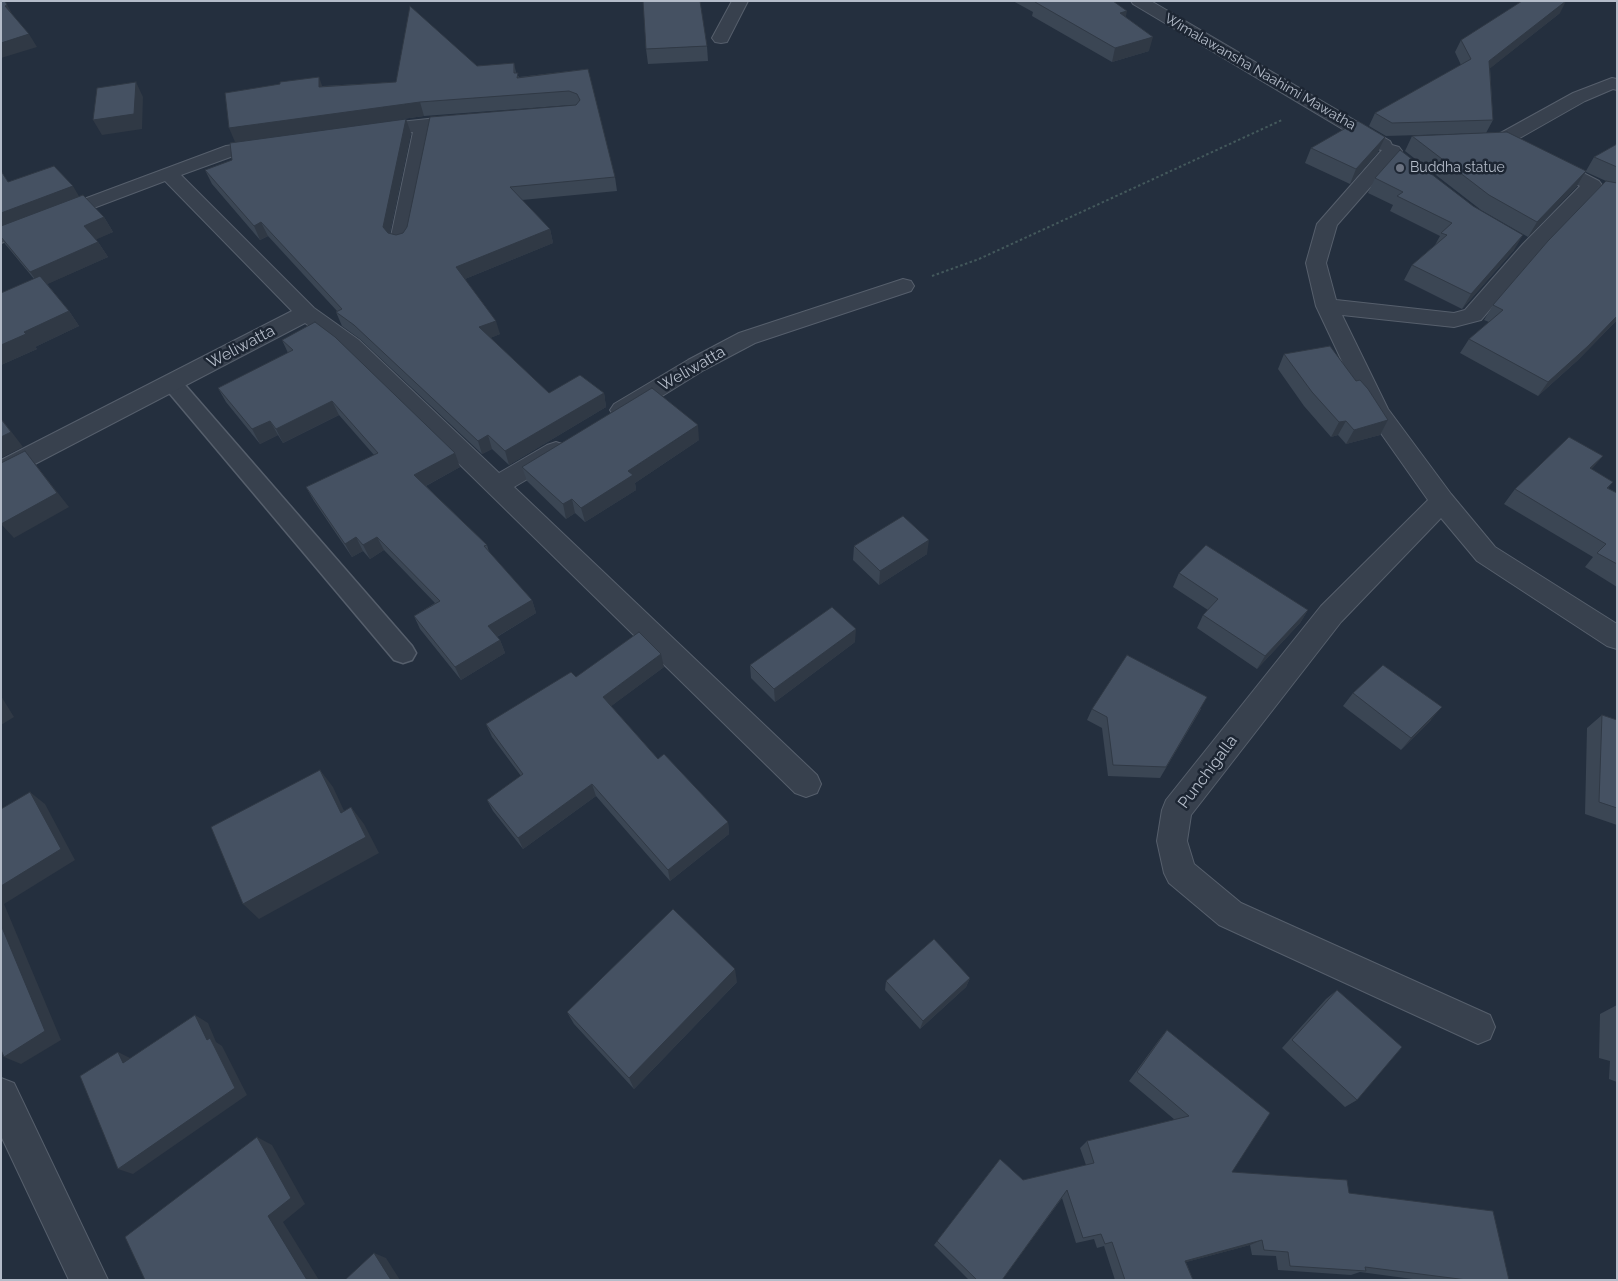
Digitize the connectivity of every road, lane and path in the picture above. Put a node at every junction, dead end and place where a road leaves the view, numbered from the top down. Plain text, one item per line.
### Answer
1 (740, 1) edge
2 (1139, 1) edge
3 (722, 38) dead end
4 (1617, 85) edge
5 (1330, 113) junction
6 (483, 120) edge
7 (424, 124) junction
8 (357, 133) edge
9 (281, 144) edge
10 (168, 173) junction
11 (1, 237) edge
12 (400, 241) edge
13 (903, 286) joint
14 (1327, 306) junction
15 (306, 313) junction
16 (172, 383) junction
17 (605, 421) edge
18 (572, 441) edge
19 (1, 471) edge
20 (498, 486) junction
21 (1442, 501) junction
22 (1617, 638) edge
23 (403, 653) dead end
24 (806, 784) dead end
25 (1478, 1026) dead end
26 (1, 1096) edge
27 (90, 1280) edge

1 - 3 street
2 - 5 street, Wimalawansha Naahimi Mawatha
4 - 14 street
5 - 13 path
5 - 14 street, Wimalawansha Naahimi Mawatha
6 - 7 street
7 - 8 street
7 - 12 street
9 - 10 street
10 - 11 street
10 - 15 street
13 - 17 street, Weliwatta
14 - 21 street
15 - 16 street, Weliwatta
15 - 20 street
16 - 19 street, Weliwatta
16 - 23 lane
18 - 20 street
20 - 24 street
21 - 22 street
21 - 25 street, Punchigalla
26 - 27 street

